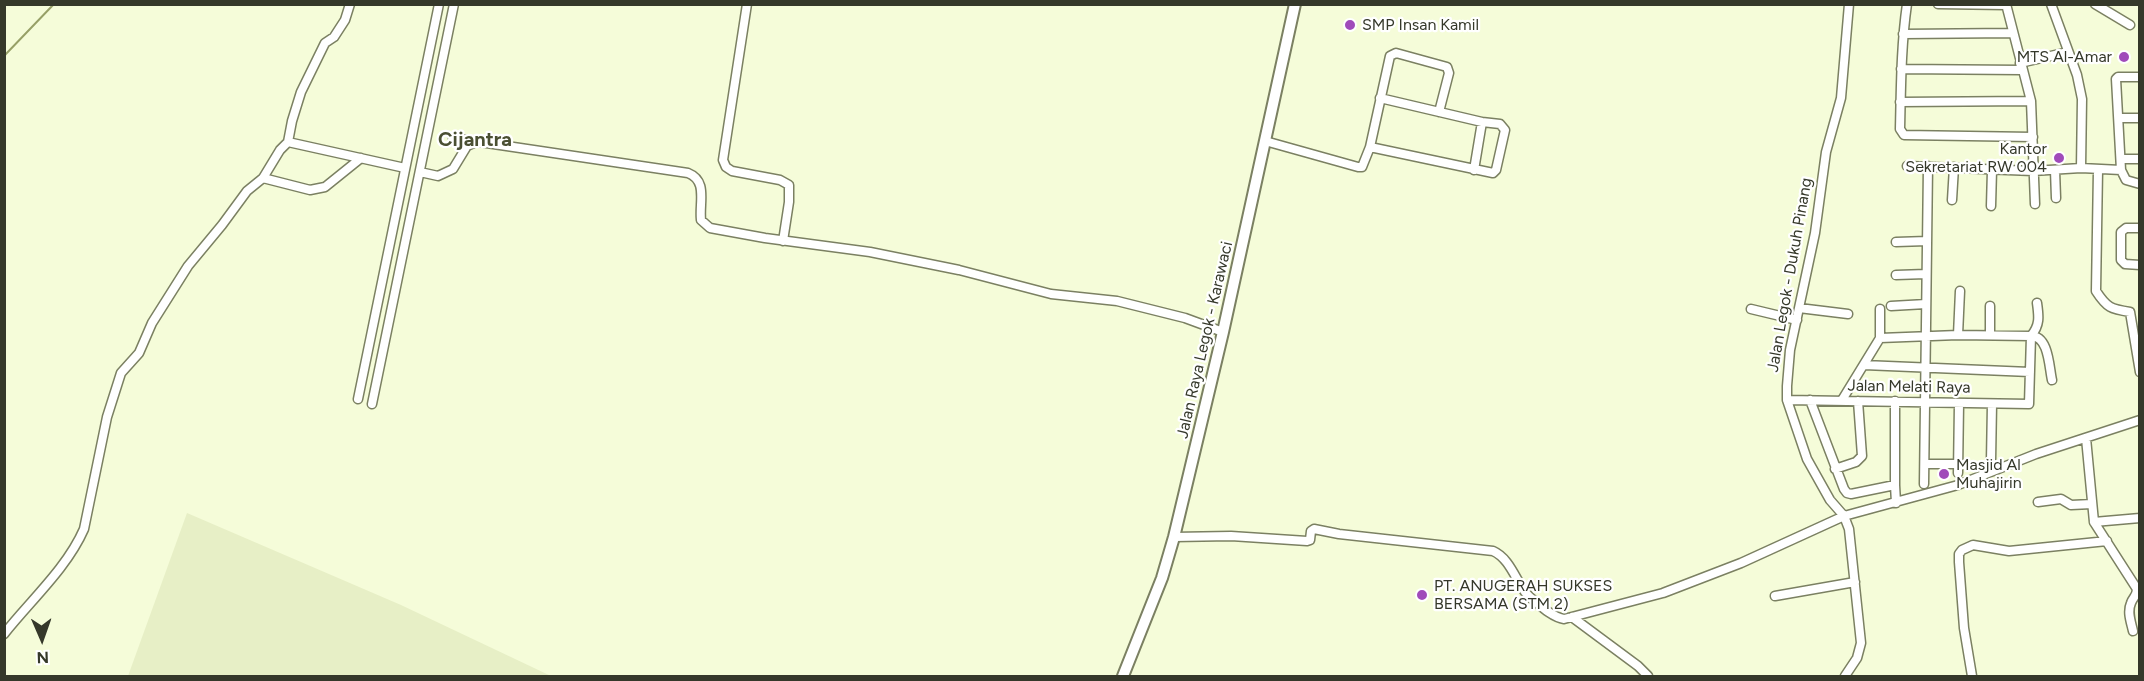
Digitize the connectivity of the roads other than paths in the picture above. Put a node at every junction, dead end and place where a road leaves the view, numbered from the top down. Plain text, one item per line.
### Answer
1 (350, 4) edge
2 (439, 4) edge
3 (454, 4) edge
4 (747, 4) edge
5 (1295, 4) edge
6 (1849, 4) edge
7 (1908, 4) edge
8 (1938, 4) edge
9 (2051, 4) edge
10 (2094, 4) edge
11 (2006, 5) edge
12 (2130, 24) dead end
13 (2013, 33) junction
14 (1903, 34) junction
15 (2068, 52) junction
16 (2021, 66) junction
17 (1901, 69) junction
18 (425, 71) junction
19 (440, 74) junction
20 (2139, 77) edge
21 (1380, 98) junction
22 (2031, 101) junction
23 (1900, 102) junction
24 (1439, 112) junction
25 (2120, 118) junction
26 (2139, 118) edge
27 (1482, 122) junction
28 (2033, 137) junction
29 (453, 138) dead end
30 (288, 141) junction
31 (1265, 141) junction
32 (477, 142) junction
33 (1370, 147) junction
34 (362, 158) junction
35 (2121, 159) junction
36 (2139, 159) edge
37 (1907, 166) dead end
38 (1928, 166) junction
39 (1954, 167) junction
40 (405, 168) junction
41 (2081, 168) junction
42 (1474, 170) junction
43 (1992, 170) junction
44 (2055, 170) junction
45 (2098, 170) junction
46 (2121, 170) junction
47 (2033, 171) junction
48 (420, 172) junction
49 (263, 178) junction
50 (2139, 184) edge
51 (2056, 198) dead end
52 (1952, 200) dead end
53 (2035, 204) dead end
54 (1991, 206) dead end
55 (2139, 228) edge
56 (393, 229) junction
57 (408, 232) junction
58 (783, 241) junction
59 (1927, 241) junction
60 (1896, 242) dead end
61 (2139, 265) edge
62 (1896, 274) dead end
63 (1926, 274) junction
64 (1960, 291) dead end
65 (2037, 303) dead end
66 (1926, 304) junction
67 (1891, 306) dead end
68 (1990, 306) dead end
69 (1799, 308) junction
70 (1751, 309) dead end
71 (1880, 309) dead end
72 (2135, 312) edge
73 (1848, 314) dead end
74 (1797, 320) junction
75 (1222, 332) junction
76 (1958, 335) junction
77 (1990, 335) junction
78 (1926, 336) junction
79 (2031, 336) junction
80 (1880, 338) junction
81 (1864, 365) junction
82 (1925, 368) junction
83 (2030, 372) junction
84 (2139, 372) edge
85 (2052, 380) dead end
86 (358, 399) dead end
87 (1787, 400) junction
88 (1810, 400) junction
89 (1842, 400) junction
90 (1858, 401) junction
91 (1895, 401) junction
92 (1926, 402) junction
93 (372, 404) dead end
94 (1959, 404) junction
95 (1992, 404) junction
96 (2139, 420) edge
97 (2086, 438) junction
98 (1991, 461) dead end
99 (1925, 464) junction
100 (1835, 468) junction
101 (1924, 484) dead end
102 (1895, 485) junction
103 (2038, 502) dead end
104 (1896, 503) junction
105 (2092, 504) junction
106 (1844, 516) junction
107 (2139, 518) edge
108 (2094, 522) junction
109 (1174, 537) junction
110 (2107, 541) junction
111 (1855, 582) junction
112 (1775, 596) dead end
113 (1572, 617) junction
114 (2133, 631) dead end
115 (4, 634) edge
116 (1124, 676) edge
117 (1648, 676) edge
118 (1845, 676) edge
119 (1972, 676) edge

1 - 30 street
2 - 18 street
3 - 19 street
4 - 58 street
5 - 31 main road, Jalan Raya Legok - Karawaci
6 - 69 street, Jalan Legok - Dukuh Pinang
7 - 14 street
8 - 11 street
9 - 15 street
10 - 12 street
11 - 13 street
13 - 14 street
13 - 16 street
14 - 17 street
15 - 16 street
15 - 41 street
16 - 17 street
16 - 22 street
17 - 23 street
18 - 19 street
18 - 40 street
19 - 48 street
20 - 25 street
21 - 24 street
21 - 24 street
21 - 33 street
22 - 23 street
22 - 28 street
23 - 28 street
24 - 27 street
25 - 26 street
25 - 35 street
27 - 42 street
27 - 42 street
28 - 47 street
29 - 32 street
30 - 34 street
30 - 49 street
31 - 33 street
31 - 75 main road, Jalan Raya Legok - Karawaci
32 - 48 street
32 - 58 street
33 - 42 street
34 - 40 street
34 - 49 street
35 - 36 street
35 - 46 street
37 - 38 street
38 - 39 street
38 - 59 street
39 - 43 street
39 - 52 street
40 - 56 street
41 - 44 street
41 - 45 street
43 - 47 street
43 - 54 street
44 - 47 street
44 - 51 street
45 - 46 street
45 - 72 street
46 - 50 street
47 - 53 street
48 - 57 street
49 - 115 street
55 - 61 street
56 - 57 street
56 - 86 street
57 - 93 street
58 - 75 street
59 - 60 street
59 - 63 street
62 - 63 street
63 - 66 street
64 - 76 street
65 - 79 street
66 - 67 street
66 - 78 street
68 - 77 street
69 - 73 street
69 - 74 street, Jalan Legok - Dukuh Pinang
70 - 74 street
71 - 80 street
72 - 84 street
74 - 87 street, Jalan Legok - Dukuh Pinang
75 - 109 main road, Jalan Raya Legok - Karawaci
76 - 77 street
76 - 78 street
77 - 79 street
78 - 80 street
78 - 82 street
79 - 83 street
79 - 85 street
80 - 81 street
81 - 82 street
81 - 89 street
82 - 83 street
82 - 92 street
83 - 95 street, Jalan Melati Raya
87 - 88 street, Jalan Melati Raya
87 - 106 street, Jalan Legok - Dukuh Pinang
88 - 89 street, Jalan Melati Raya
88 - 100 street
89 - 90 street, Jalan Melati Raya
90 - 91 street, Jalan Melati Raya
90 - 100 street
91 - 92 street, Jalan Melati Raya
91 - 102 street
92 - 94 street, Jalan Melati Raya
92 - 99 street
94 - 95 street, Jalan Melati Raya
94 - 99 street
95 - 98 street
96 - 97 street
97 - 104 street
97 - 105 street
99 - 101 street
100 - 102 street
102 - 104 street
103 - 105 street
104 - 106 street
105 - 108 street
106 - 111 street, Jalan Legok - Dukuh Pinang
106 - 113 street
107 - 108 street
108 - 110 street
109 - 113 street
109 - 116 main road, Jalan Raya Legok - Karawaci
110 - 114 street
110 - 119 street
111 - 112 street
111 - 118 street, Jalan Legok - Dukuh Pinang
113 - 117 street

